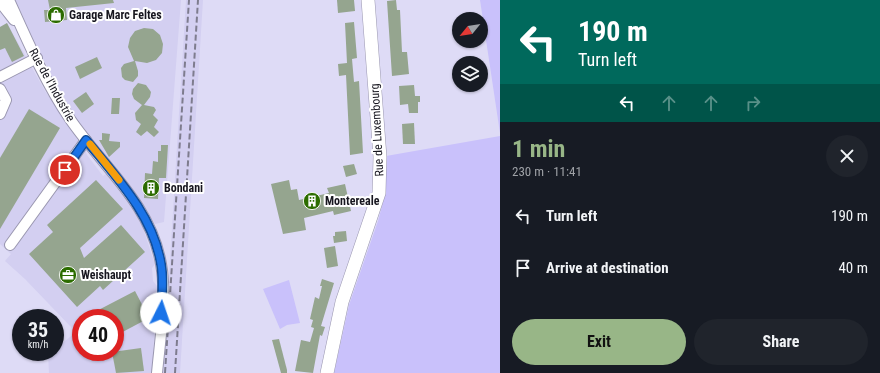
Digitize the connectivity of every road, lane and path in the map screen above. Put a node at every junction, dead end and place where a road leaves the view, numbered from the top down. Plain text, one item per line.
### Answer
1 (9, 0) edge
2 (368, 0) edge
3 (0, 2) edge
4 (25, 35) junction
5 (37, 58) junction
6 (0, 77) edge
7 (0, 89) edge
8 (0, 114) edge
9 (86, 140) junction
10 (10, 245) dead end
11 (157, 373) edge
12 (327, 373) edge

1 - 4 street, Rue de l'Industrie
2 - 12 main road, Rue de Luxembourg
3 - 4 street, Rue de l'Industrie
4 - 5 street, Rue de l'Industrie
5 - 6 street
5 - 9 street, Rue de l'Industrie
7 - 8 street
9 - 10 street
9 - 11 street, Rue de l'Industrie

